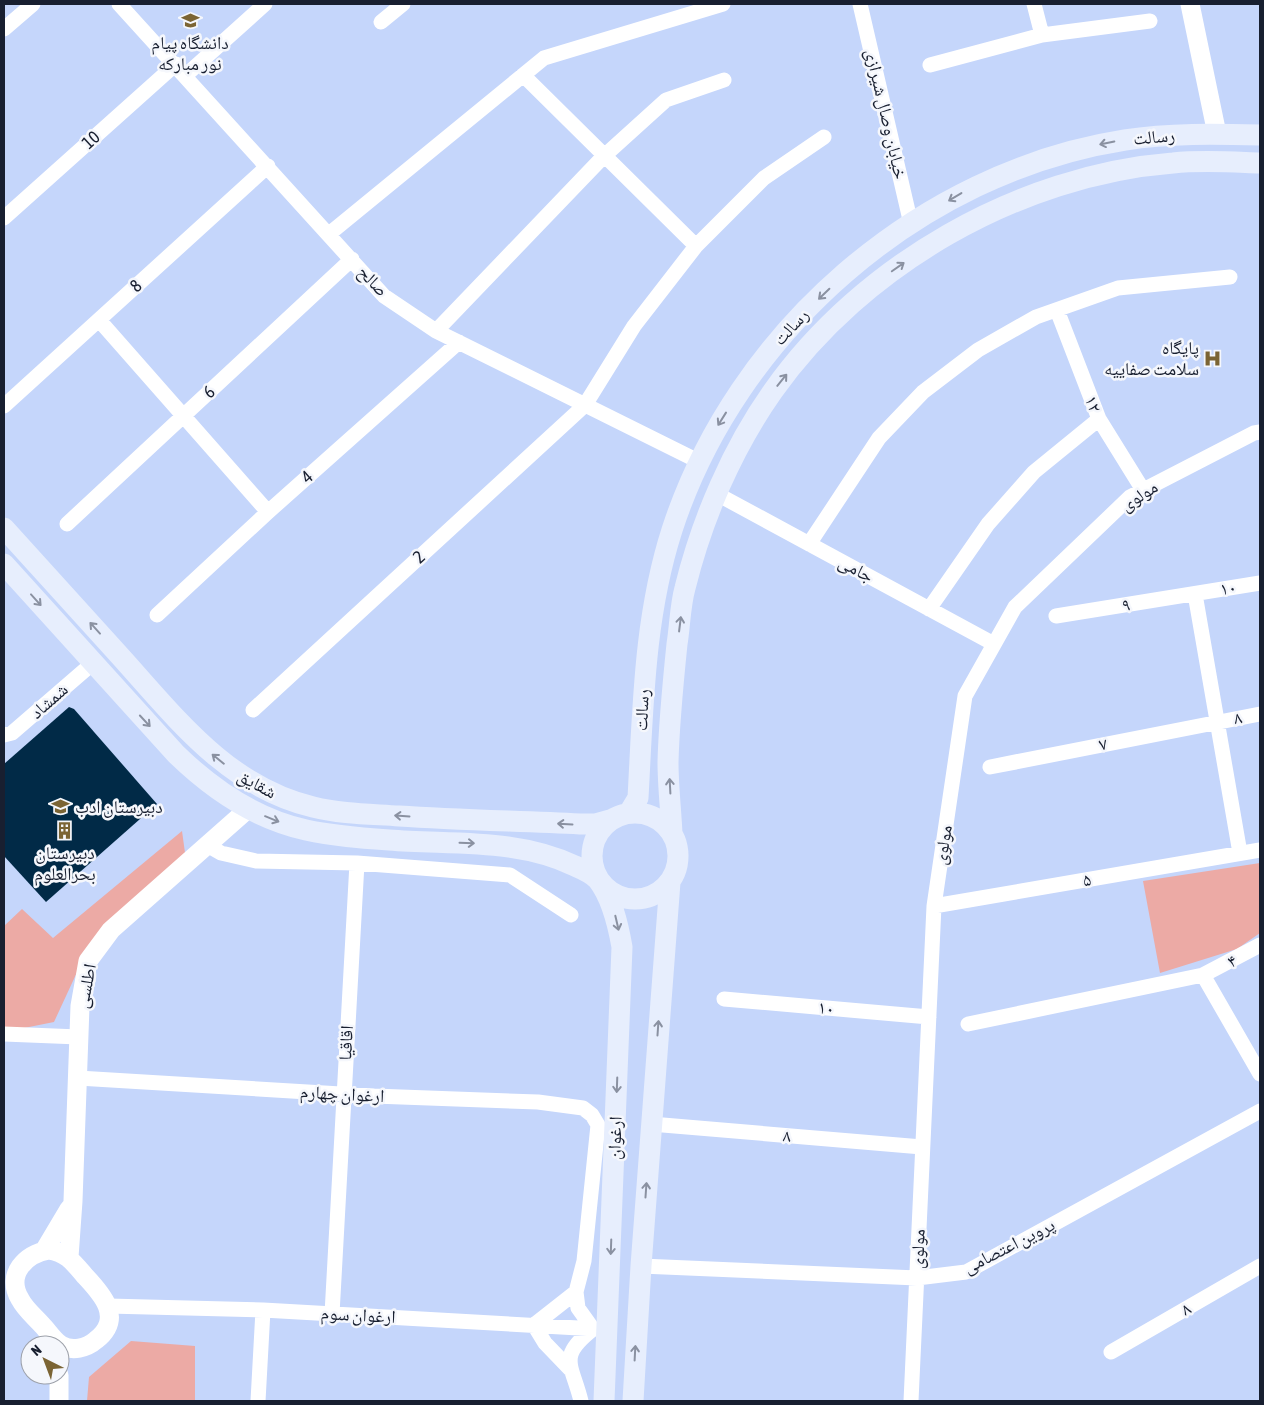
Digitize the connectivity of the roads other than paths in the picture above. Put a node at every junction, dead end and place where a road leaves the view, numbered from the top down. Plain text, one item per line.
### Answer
1 (33, 4) edge
2 (119, 4) edge
3 (265, 4) edge
4 (402, 4) edge
5 (722, 4) edge
6 (860, 4) edge
7 (1034, 4) edge
8 (1190, 4) edge
9 (1150, 21) dead end
10 (381, 22) dead end
11 (4, 29) edge
12 (1042, 35) junction
13 (930, 65) dead end
14 (181, 70) junction
15 (523, 75) junction
16 (724, 80) dead end
17 (1217, 134) junction
18 (1260, 135) edge
19 (824, 137) dead end
20 (605, 156) junction
21 (1260, 163) edge
22 (268, 166) junction
23 (4, 216) edge
24 (911, 224) junction
25 (329, 234) junction
26 (696, 246) junction
27 (924, 248) junction
28 (352, 260) junction
29 (1230, 277) dead end
30 (1057, 310) junction
31 (99, 320) junction
32 (436, 331) junction
33 (459, 342) junction
34 (585, 404) junction
35 (4, 406) edge
36 (183, 416) junction
37 (1099, 419) junction
38 (1260, 432) edge
39 (700, 462) junction
40 (1143, 490) junction
41 (717, 494) junction
42 (268, 512) junction
43 (67, 524) dead end
44 (4, 528) edge
45 (809, 544) junction
46 (4, 564) edge
47 (1260, 583) edge
48 (1195, 594) junction
49 (929, 609) junction
50 (157, 615) dead end
51 (1056, 616) dead end
52 (994, 644) junction
53 (111, 646) junction
54 (93, 663) junction
55 (253, 710) dead end
56 (1260, 714) edge
57 (1216, 722) junction
58 (4, 735) edge
59 (990, 767) dead end
60 (248, 809) junction
61 (621, 816) junction
62 (672, 834) junction
63 (207, 845) junction
64 (1260, 850) edge
65 (1240, 853) junction
66 (356, 863) junction
67 (597, 879) junction
68 (670, 882) junction
69 (934, 906) junction
70 (570, 915) dead end
71 (1260, 945) edge
72 (1203, 975) junction
73 (724, 999) dead end
74 (929, 1017) junction
75 (968, 1024) dead end
76 (4, 1034) edge
77 (79, 1037) junction
78 (1260, 1074) edge
79 (78, 1078) junction
80 (343, 1094) junction
81 (1260, 1111) edge
82 (651, 1124) junction
83 (922, 1147) junction
84 (73, 1201) junction
85 (44, 1251) junction
86 (69, 1257) junction
87 (641, 1266) junction
88 (1260, 1266) edge
89 (10, 1276) edge
90 (917, 1278) junction
91 (576, 1292) junction
92 (108, 1306) junction
93 (263, 1310) junction
94 (332, 1314) junction
95 (534, 1325) junction
96 (600, 1329) junction
97 (51, 1335) edge
98 (70, 1348) edge
99 (1112, 1352) dead end
100 (570, 1369) junction
101 (60, 1385) edge
102 (59, 1401) edge
103 (258, 1401) edge
104 (581, 1401) edge
105 (604, 1401) edge
106 (633, 1401) edge
107 (912, 1401) edge

1 - 11 street
2 - 14 street, صالح
3 - 14 street, 10
4 - 10 street
5 - 15 street
6 - 24 street, خیابان وصال شیرازی
7 - 12 street
8 - 17 street
9 - 12 street
12 - 13 street
14 - 22 street, صالح
14 - 23 street, 10
15 - 20 street
15 - 25 street
16 - 20 street
17 - 18 main road, رسالت
17 -> 24 main road, رسالت
19 - 26 street, 2
20 - 26 street
20 - 32 street
21 - 27 main road, رسالت
22 - 25 street, صالح
22 - 31 street, 8
24 - 27 main road
24 -> 39 main road, رسالت
25 - 28 street, صالح
26 - 34 street, 2
41 -> 27 main road, رسالت
28 - 32 street, صالح
28 - 36 street, 6
29 - 30 street
30 - 37 street, ۱۲
30 - 45 street
31 - 35 street, 8
31 - 36 street
32 - 33 street, صالح
33 - 34 street, صالح
33 - 42 street, 4
34 - 39 street, صالح
34 - 55 street, 2
36 - 42 street
36 - 43 street, 6
37 - 40 street, ۱۲
37 - 49 street
38 - 40 street, مولوی
39 - 61 main road, رسالت
40 - 52 street, مولوی
41 - 45 street, جامی
62 -> 41 main road, رسالت
42 - 50 street, 4
53 -> 44 main road, شقایق
45 - 49 street, جامی
46 -> 54 main road, شقایق
47 - 48 street, ۱۰
48 - 51 street, ۹
48 - 57 street
49 - 52 street, جامی
52 - 69 street, مولوی
53 - 54 main road
61 -> 53 main road, شقایق
54 - 58 street, شمشاد
54 -> 60 main road, شقایق
56 - 57 street, ۸
57 - 59 street, ۷
57 - 65 street
60 - 63 street, اطلسی
60 -> 67 main road, شقایق
61 - 62 main road
61 - 67 main road
62 - 68 main road
63 - 66 street
63 - 77 street, اطلسی
64 - 65 street, ۵
65 - 69 street, ۵
66 - 70 street
66 - 80 street, اقاقیا
67 - 68 main road
67 -> 96 main road, ارغوان
82 -> 68 main road, ارغوان
69 - 74 street, مولوی
71 - 72 street, ۴
72 - 75 street, ۴
72 - 78 street
73 - 74 street, ۱۰
74 - 83 street, مولوی
76 - 77 street
77 - 79 street, اطلسی
79 - 80 street, ارغوان چهارم
79 - 84 street, اطلسی
80 - 91 street, ارغوان چهارم
80 - 94 street, اقاقیا
81 - 90 street, پروین اعتصامی
82 - 83 street, ۸
87 -> 82 main road, ارغوان
83 - 90 street, مولوی
84 - 85 street
84 - 86 street, اطلسی
85 - 86 street
85 - 89 street
86 - 92 street
87 - 90 street, پروین اعتصامی
106 -> 87 main road, ارغوان
88 - 99 street, ۸
89 - 97 street
90 - 107 street, مولوی
91 - 95 street
91 - 96 street
92 - 93 street, ارغوان سوم
92 - 98 street
93 - 94 street, ارغوان سوم
93 - 103 street
94 - 95 street, ارغوان سوم
95 - 96 street, ارغوان سوم
95 - 100 street
96 - 100 street
96 - 105 main road, ارغوان
100 - 104 street
101 - 102 street

